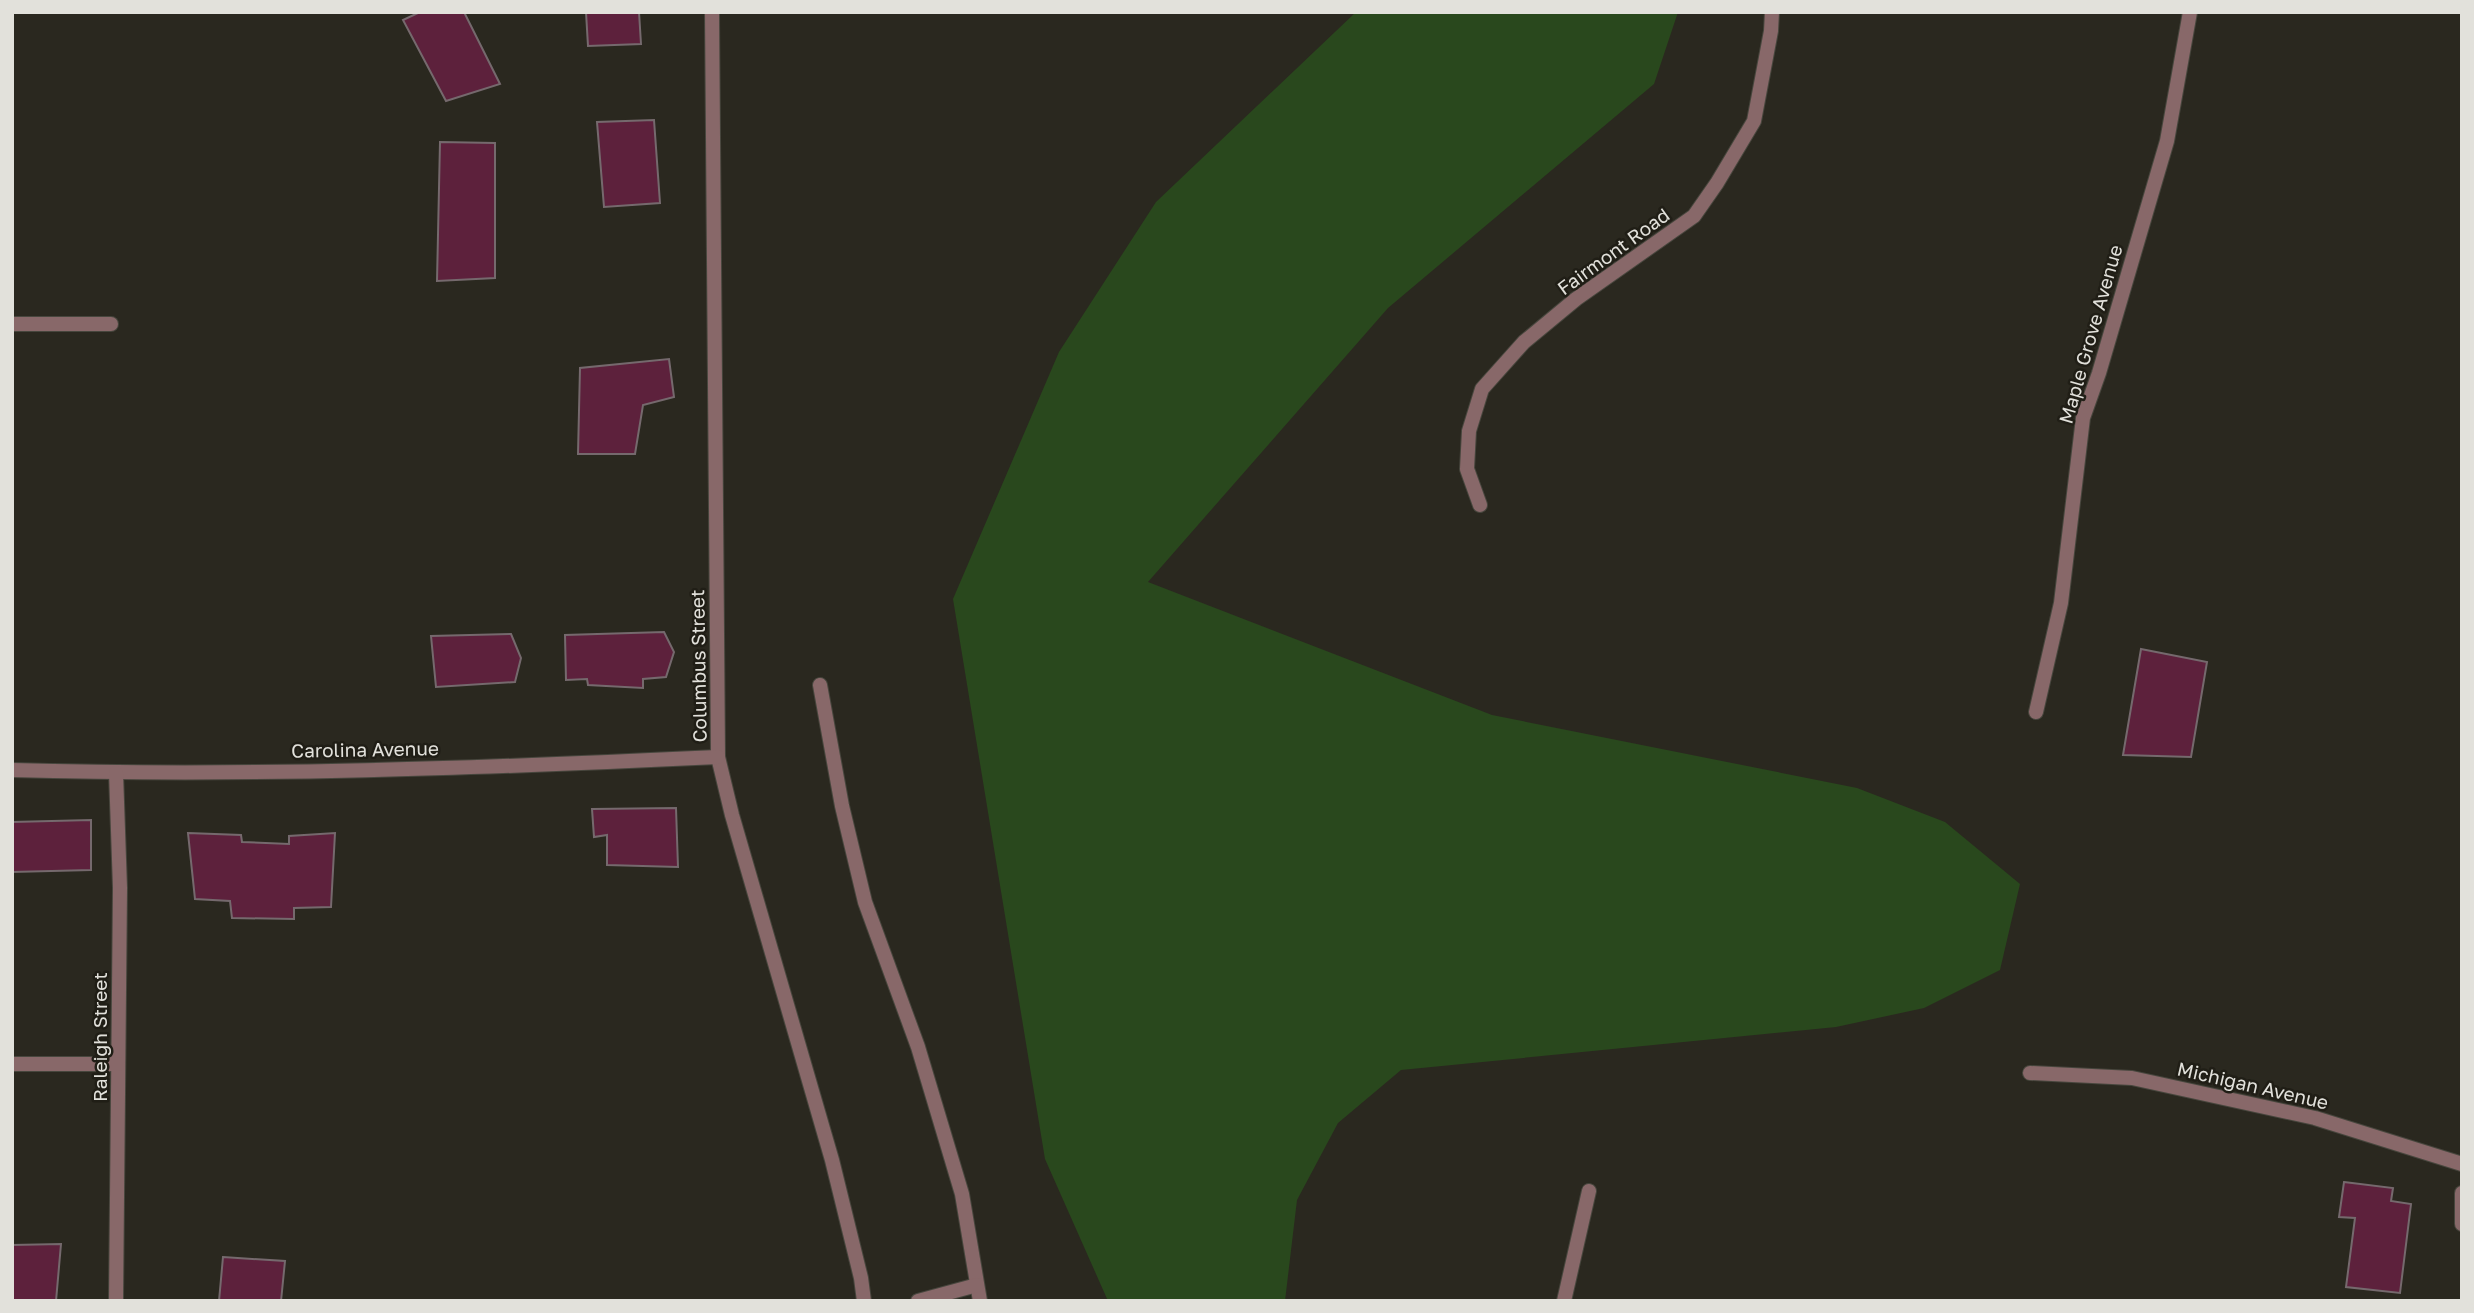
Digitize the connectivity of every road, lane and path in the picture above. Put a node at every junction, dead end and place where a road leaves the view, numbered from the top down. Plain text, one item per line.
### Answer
1 (712, 12) edge
2 (1772, 12) edge
3 (2190, 12) edge
4 (12, 324) edge
5 (111, 324) dead end
6 (1479, 505) dead end
7 (820, 685) dead end
8 (2036, 712) dead end
9 (718, 757) junction
10 (12, 770) edge
11 (116, 773) junction
12 (12, 1063) edge
13 (118, 1064) junction
14 (2030, 1073) dead end
15 (2462, 1164) edge
16 (1589, 1192) dead end
17 (2462, 1193) edge
18 (2461, 1219) edge
19 (977, 1285) junction
20 (116, 1301) edge
21 (864, 1301) edge
22 (918, 1301) edge
23 (980, 1301) edge
24 (1564, 1301) edge

1 - 9 street, Columbus Street
2 - 6 street, Fairmont Road
3 - 8 street, Maple Grove Avenue
4 - 5 street
7 - 19 street
9 - 11 street, Carolina Avenue
9 - 21 street, Columbus Street
10 - 11 street, Carolina Avenue
11 - 13 street, Raleigh Street
12 - 13 street
13 - 20 street, Raleigh Street
14 - 15 street, Michigan Avenue
16 - 24 street
17 - 18 street
19 - 22 street
19 - 23 street

